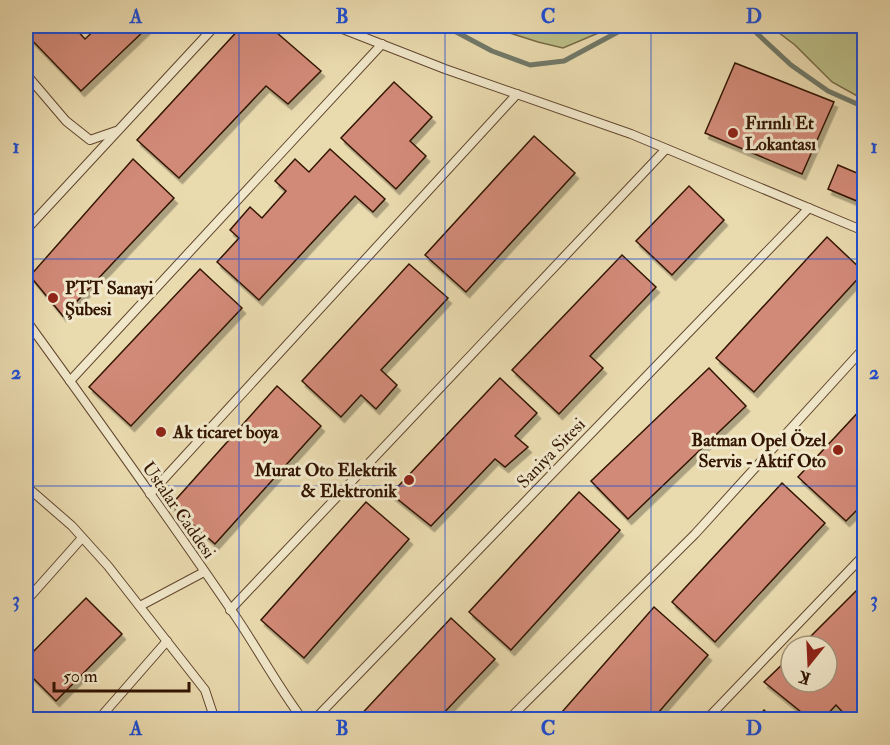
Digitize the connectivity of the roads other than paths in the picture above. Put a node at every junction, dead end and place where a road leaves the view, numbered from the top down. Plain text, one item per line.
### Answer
1 (215, 26) edge
2 (334, 26) edge
3 (381, 44) junction
4 (26, 74) edge
5 (517, 94) junction
6 (117, 131) junction
7 (666, 148) junction
8 (809, 208) junction
9 (26, 230) edge
10 (864, 231) edge
11 (26, 321) edge
12 (864, 348) edge
13 (70, 381) junction
14 (26, 486) edge
15 (150, 494) junction
16 (82, 537) junction
17 (864, 555) edge
18 (204, 572) junction
19 (26, 601) edge
20 (140, 606) junction
21 (230, 610) junction
22 (166, 641) junction
23 (98, 720) edge
24 (215, 720) edge
25 (303, 720) edge
26 (315, 720) edge
27 (508, 720) edge
28 (706, 720) edge

1 - 6 lane
2 - 3 lane
3 - 5 lane
3 - 13 lane
4 - 6 lane
5 - 7 lane
5 - 15 lane
6 - 9 lane
7 - 8 lane
7 - 21 lane
8 - 10 lane
8 - 26 lane, Saniya Sitesi
11 - 13 lane, Ustalar Caddesi
12 - 27 lane
13 - 15 lane, Ustalar Caddesi
14 - 16 lane
15 - 18 lane, Ustalar Caddesi
16 - 19 lane
16 - 20 lane
17 - 28 lane
18 - 20 lane
18 - 21 lane, Ustalar Caddesi
20 - 22 lane
21 - 25 lane, Ustalar Caddesi
22 - 23 lane
22 - 24 lane

